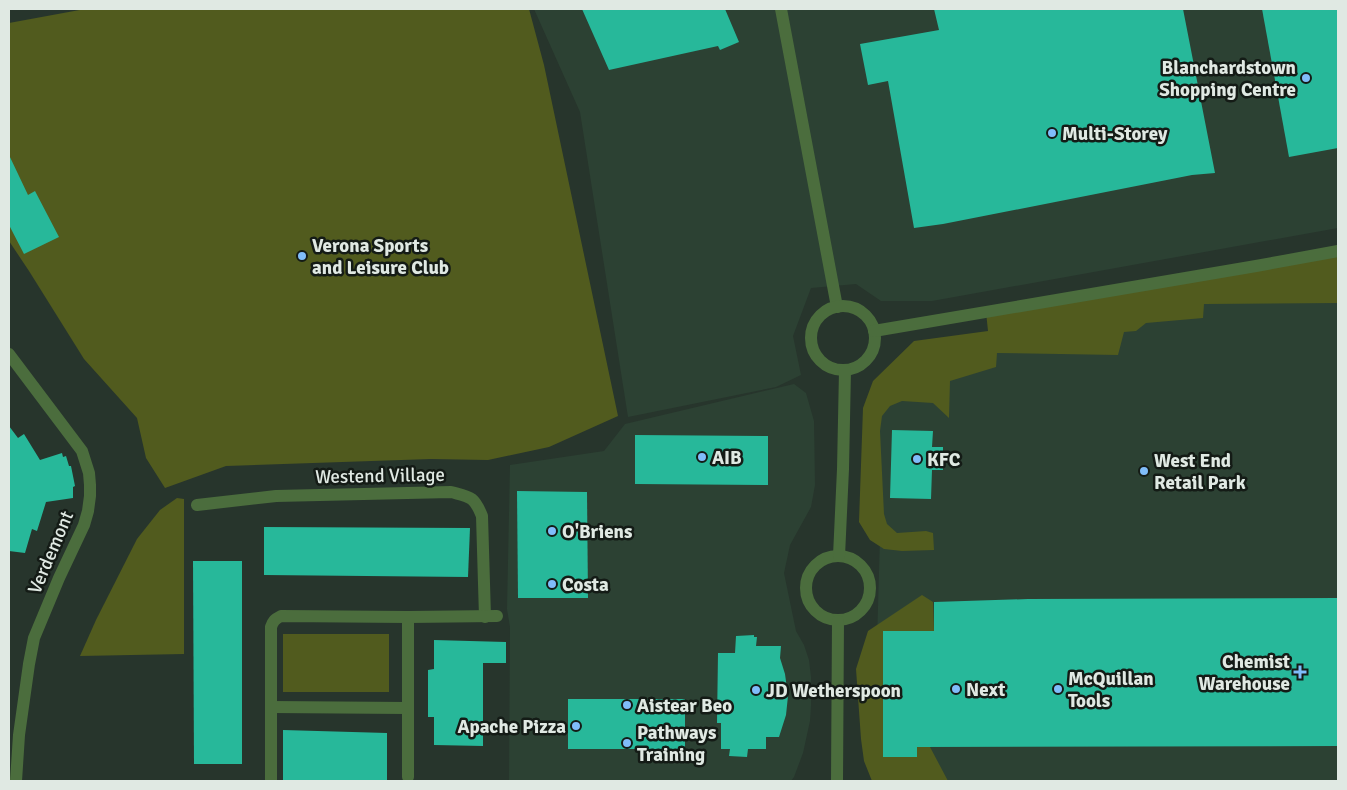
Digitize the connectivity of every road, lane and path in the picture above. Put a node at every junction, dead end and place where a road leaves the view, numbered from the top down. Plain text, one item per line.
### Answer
1 (782, 9) edge
2 (1338, 251) edge
3 (837, 307) junction
4 (874, 331) junction
5 (9, 354) edge
6 (845, 370) junction
7 (197, 505) dead end
8 (839, 556) junction
9 (408, 617) junction
10 (838, 621) junction
11 (271, 707) junction
12 (407, 708) junction
13 (13, 758) edge
14 (408, 777) dead end
15 (16, 781) edge
16 (271, 781) edge
17 (837, 781) edge

1 - 3 street
2 - 4 street
3 - 4 street
3 - 6 street
4 - 6 street
5 - 13 street, Verdemont
6 - 8 street
7 - 9 street, Westend Village
8 - 10 street
8 - 10 street
9 - 11 street, Westend Village
9 - 12 street
10 - 17 street
11 - 12 street
11 - 16 street, Westend Village
12 - 14 street
13 - 15 street, Verdemont

